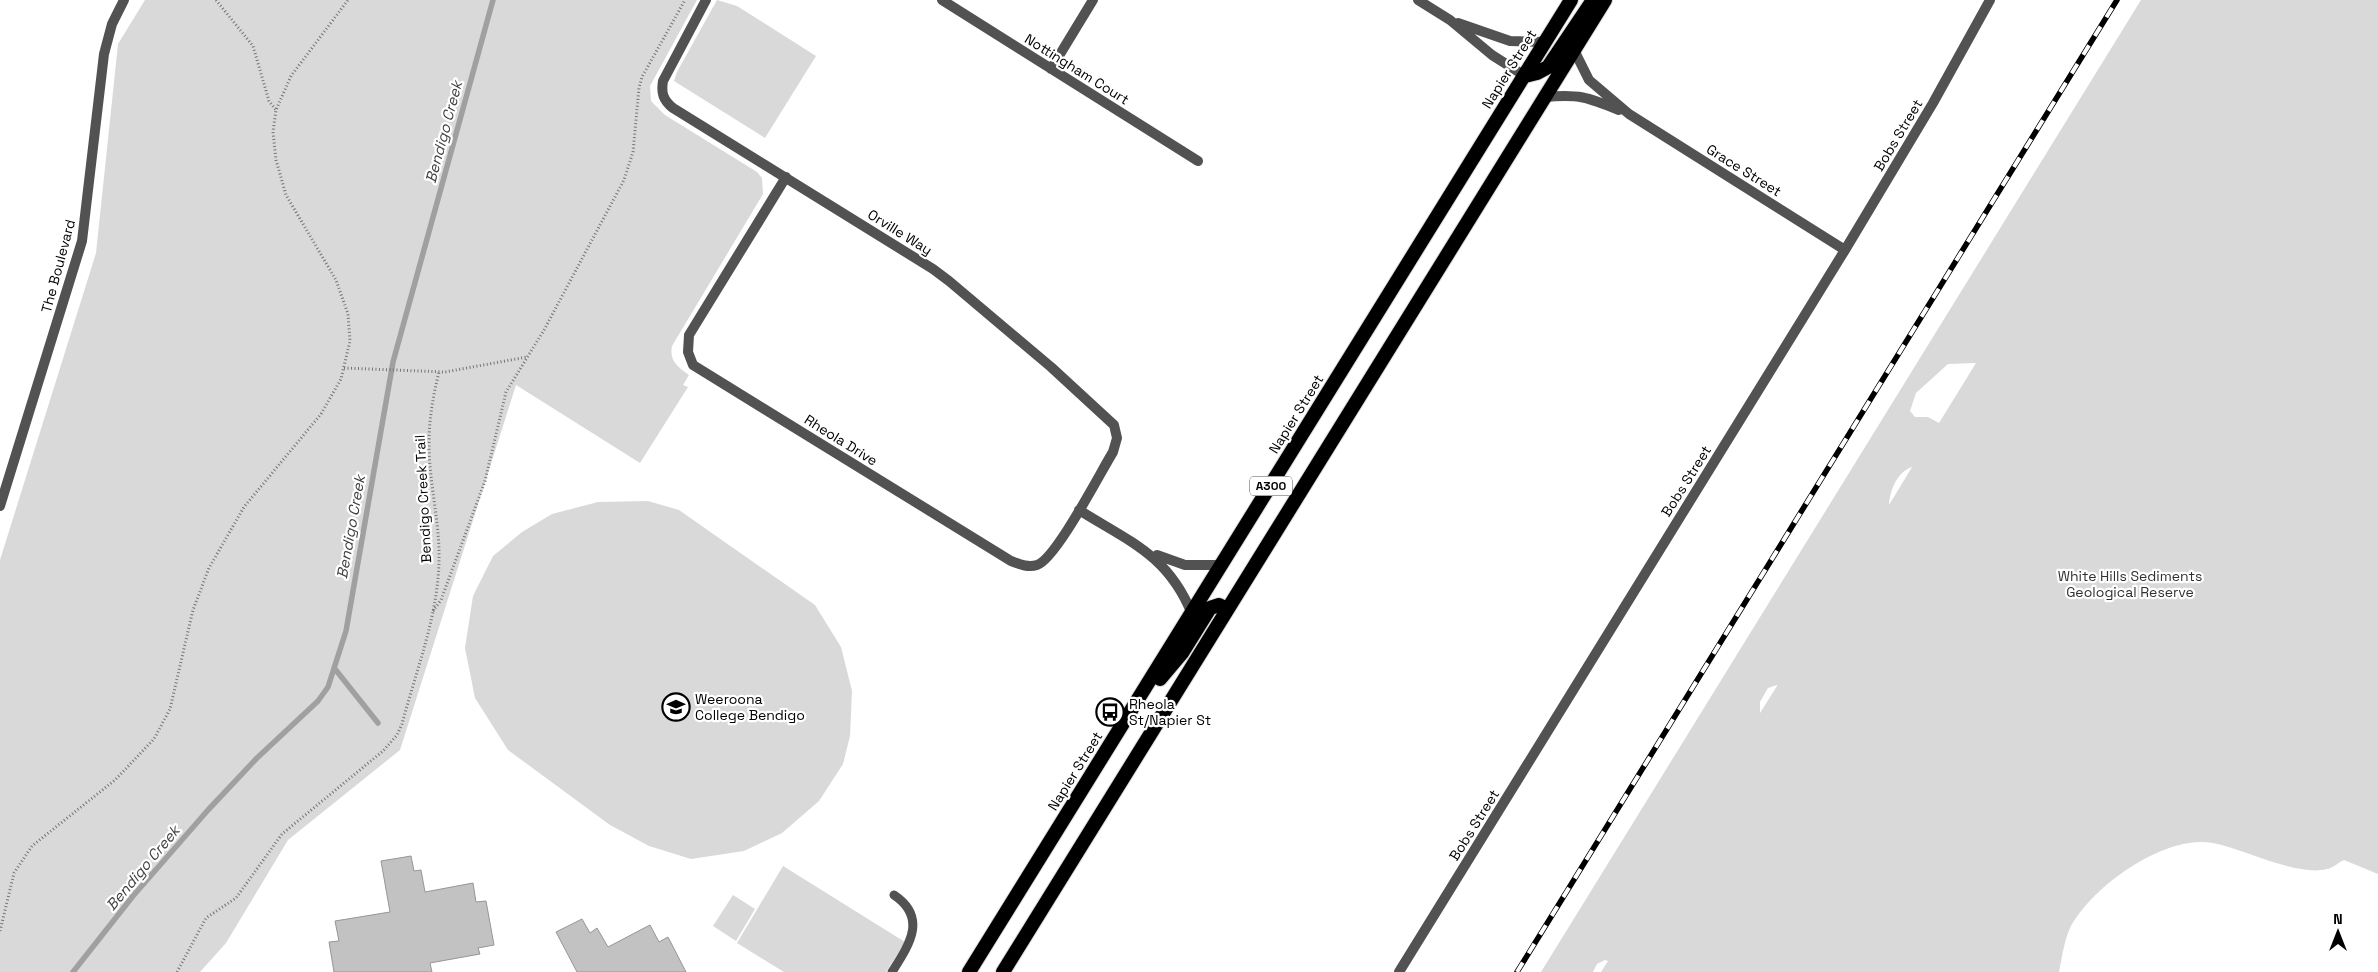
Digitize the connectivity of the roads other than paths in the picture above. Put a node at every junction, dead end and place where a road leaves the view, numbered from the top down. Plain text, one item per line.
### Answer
1 (124, 0) edge
2 (706, 0) edge
3 (942, 0) edge
4 (1093, 0) edge
5 (1418, 0) edge
6 (1572, 0) edge
7 (1593, 0) edge
8 (1605, 0) edge
9 (1990, 0) edge
10 (1450, 20) junction
11 (1546, 42) junction
12 (1574, 50) junction
13 (1051, 68) junction
14 (1525, 76) junction
15 (1545, 96) junction
16 (1629, 114) junction
17 (1198, 161) dead end
18 (786, 177) junction
19 (1845, 250) junction
20 (0, 506) edge
21 (1079, 510) junction
22 (1144, 550) junction
23 (1222, 565) junction
24 (1227, 609) junction
25 (1192, 614) junction
26 (1130, 714) junction
27 (894, 895) dead end
28 (892, 972) edge
29 (969, 972) edge
30 (1003, 972) edge
31 (1399, 972) edge

1 - 20 street, The Boulevard
2 - 18 street, Orville Way
3 - 13 street, Nottingham Court
4 - 13 street
5 - 10 street
6 - 11 highway, Napier Street / A300
7 - 14 highway
8 - 12 highway, A300
9 - 19 street, Bobs Street
10 - 11 street
10 - 14 street
11 - 14 highway, Napier Street / A300
12 - 15 highway, A300
12 - 16 street, Grace Street
13 - 17 street, Nottingham Court
14 - 23 highway, Napier Street / A300
15 - 16 street, Grace Street
15 - 24 highway, A300
16 - 19 street, Grace Street
18 - 21 street, Orville Way
18 - 21 street, Rheola Drive
19 - 31 street, Bobs Street
21 - 22 street
22 - 23 street
22 - 25 street
23 - 25 highway, Napier Street / A300
24 - 26 highway
24 - 30 highway, A300
25 - 26 highway, Napier Street / A300
26 - 29 highway, Napier Street / A300
27 - 28 lane

